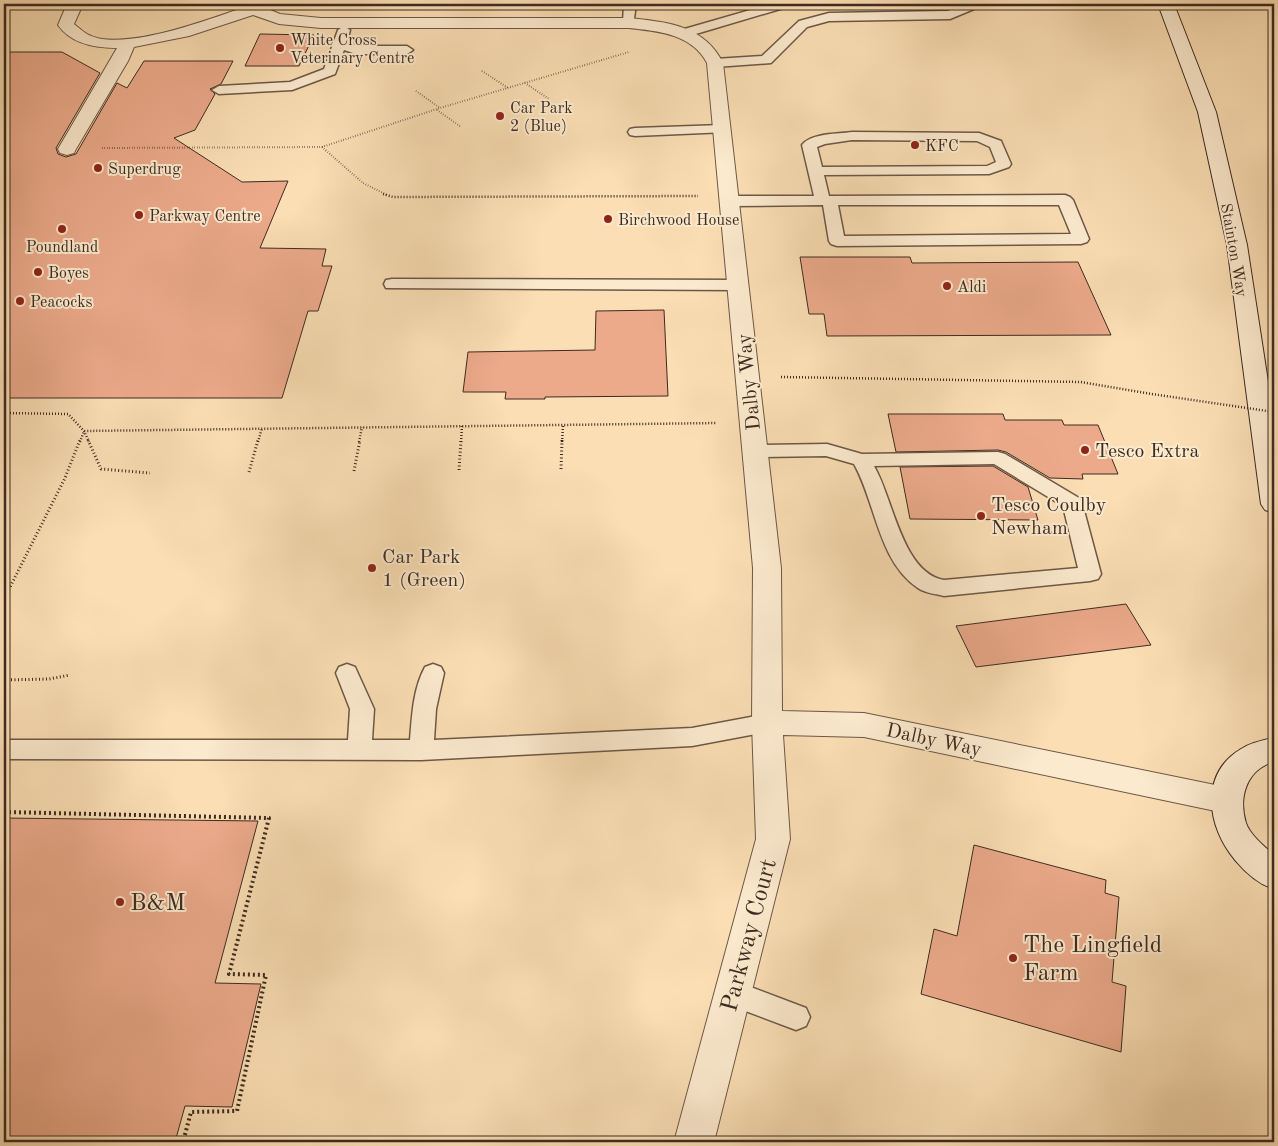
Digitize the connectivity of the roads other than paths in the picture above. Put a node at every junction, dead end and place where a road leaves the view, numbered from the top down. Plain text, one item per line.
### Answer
1 (75, 4) edge
2 (541, 4) edge
3 (630, 4) edge
4 (783, 4) edge
5 (969, 4) edge
6 (1166, 4) edge
7 (250, 7) edge
8 (539, 23) junction
9 (629, 23) junction
10 (346, 24) junction
11 (684, 33) junction
12 (128, 43) junction
13 (340, 44) junction
14 (407, 50) dead end
15 (715, 62) junction
16 (220, 90) dead end
17 (722, 130) junction
18 (635, 132) dead end
19 (67, 149) road end
20 (814, 171) junction
21 (729, 198) junction
22 (826, 200) junction
23 (392, 284) dead end
24 (738, 285) junction
25 (755, 451) junction
26 (861, 460) junction
27 (1274, 504) edge
28 (433, 672) dead end
29 (347, 673) dead end
30 (767, 724) junction
31 (4, 750) edge
32 (359, 750) junction
33 (421, 750) junction
34 (1274, 750) edge
35 (1226, 800) junction
36 (1274, 875) edge
37 (732, 992) junction
38 (796, 1017) dead end
39 (694, 1142) edge

1 - 12 street
2 - 8 street
3 - 9 lane
4 - 11 lane
5 - 15 lane
6 - 27 street, Stainton Way
7 - 10 street
7 - 12 street
8 - 9 street
8 - 10 street
9 - 11 street
10 - 13 lane
11 - 15 street
12 - 19 street
13 - 14 lane
13 - 16 lane
15 - 17 street, Dalby Way
17 - 18 lane
17 - 21 street, Dalby Way
20 - 20 lane
20 - 22 lane
21 - 22 lane
21 - 24 street, Dalby Way
22 - 22 lane
23 - 24 lane
24 - 25 street, Dalby Way
25 - 26 lane
25 - 30 street, Dalby Way
26 - 26 lane
28 - 33 lane
29 - 32 lane
30 - 33 lane
30 - 35 street, Dalby Way
30 - 37 street, Parkway Court
31 - 32 lane
32 - 33 lane
34 - 35 street
35 - 36 street
37 - 38 lane
37 - 39 street, Parkway Court

